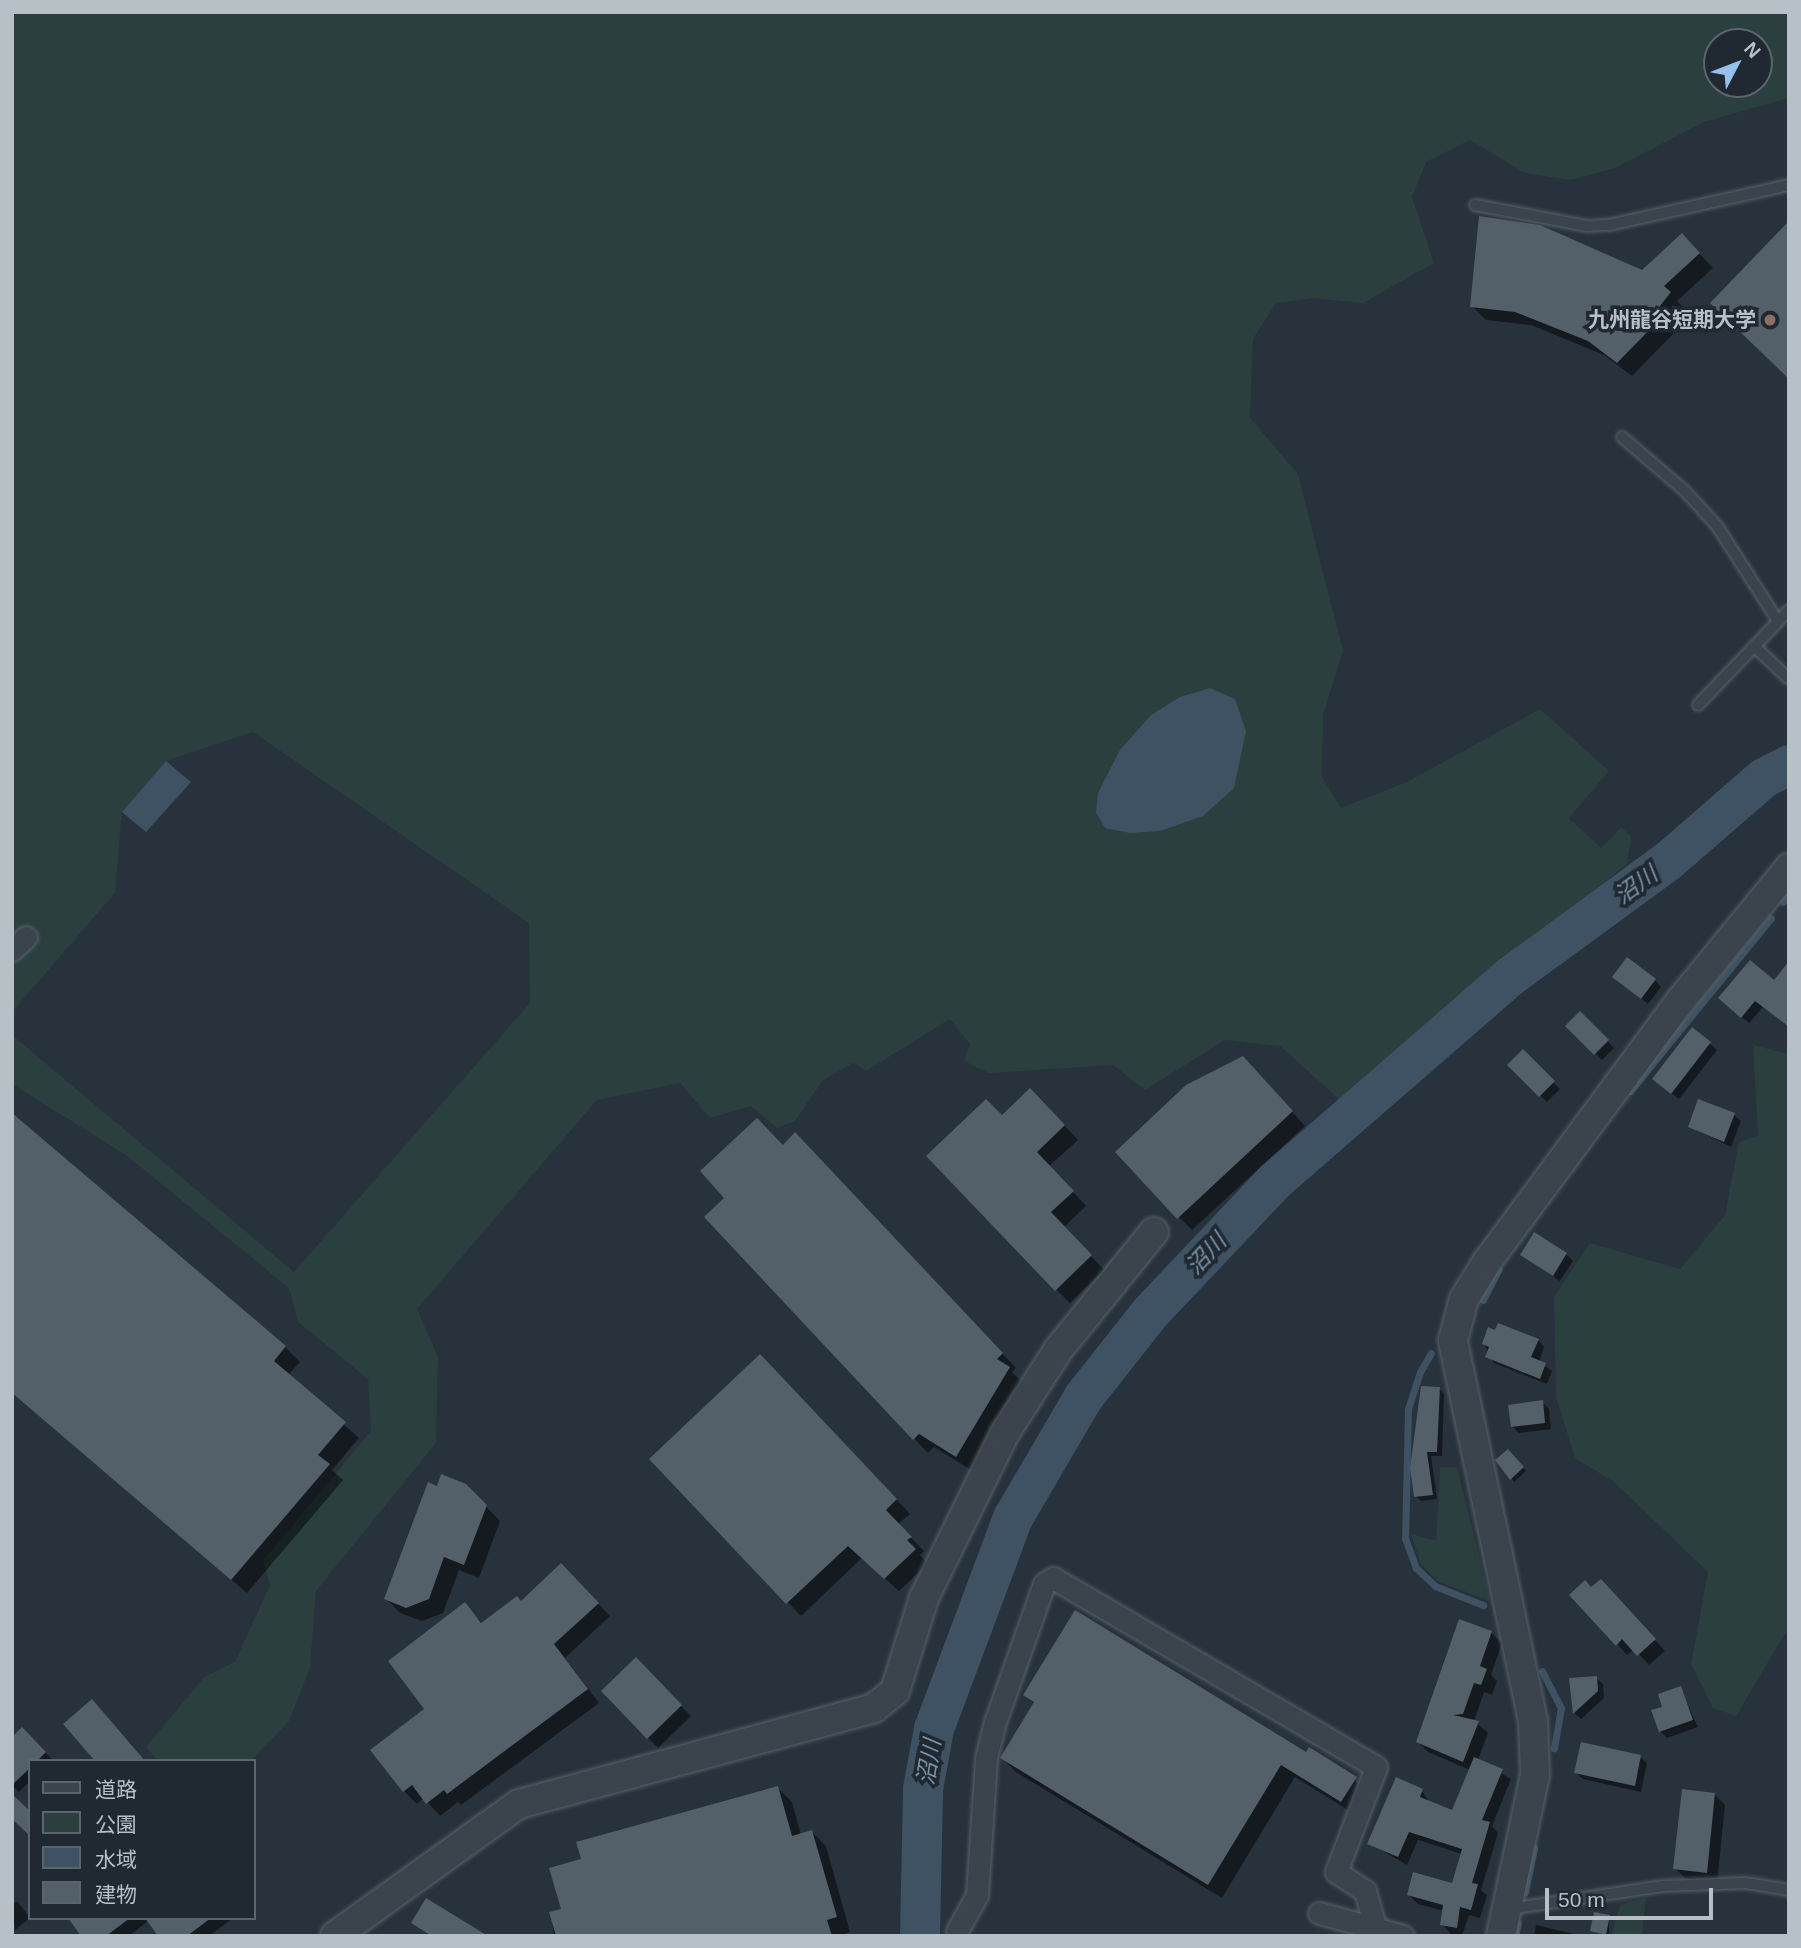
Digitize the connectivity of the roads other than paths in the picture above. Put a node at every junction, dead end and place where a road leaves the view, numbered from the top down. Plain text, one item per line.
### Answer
1 (1789, 185) edge
2 (1475, 205) dead end
3 (1622, 437) dead end
4 (1789, 610) edge
5 (1778, 621) junction
6 (1754, 646) junction
7 (1789, 679) edge
8 (1699, 705) dead end
9 (1789, 867) edge
10 (1154, 1232) dead end
11 (1789, 1891) edge
12 (1319, 1913) dead end
13 (1504, 1923) edge
14 (1376, 1930) junction
15 (957, 1931) dead end
16 (335, 1936) edge
17 (1403, 1936) edge

1 - 2 lane
3 - 5 lane
4 - 5 lane
5 - 6 lane
6 - 7 lane
6 - 8 lane
9 - 13 street
10 - 16 street
11 - 13 lane
12 - 14 street
14 - 15 street
14 - 17 street

